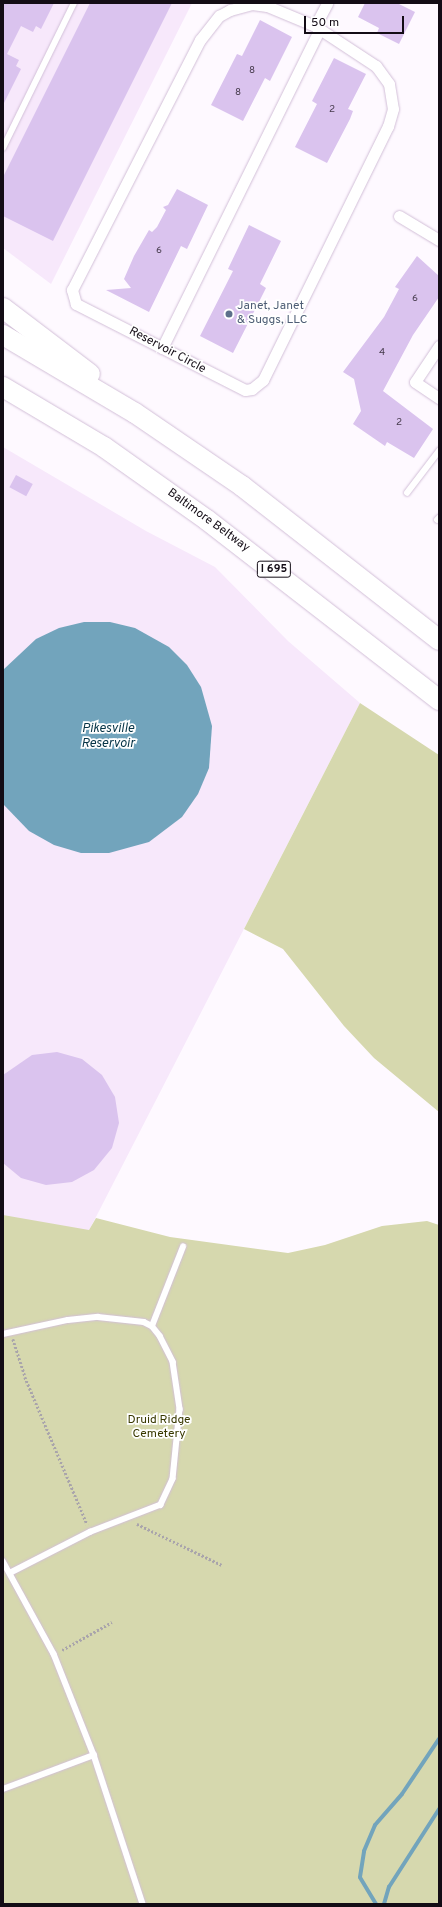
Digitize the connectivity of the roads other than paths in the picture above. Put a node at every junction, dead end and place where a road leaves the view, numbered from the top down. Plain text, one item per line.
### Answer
1 (74, 3) edge
2 (327, 3) edge
3 (317, 28) junction
4 (3, 148) edge
5 (399, 216) dead end
6 (439, 240) edge
7 (3, 308) edge
8 (3, 335) edge
9 (439, 346) edge
10 (162, 348) junction
11 (3, 387) edge
12 (439, 398) edge
13 (3, 402) edge
14 (135, 413) junction
15 (104, 447) junction
16 (439, 452) edge
17 (407, 493) dead end
18 (439, 640) edge
19 (439, 700) edge
20 (184, 1247) dead end
21 (152, 1326) junction
22 (3, 1334) edge
23 (3, 1561) edge
24 (11, 1573) junction
25 (94, 1755) junction
26 (3, 1789) edge
27 (143, 1904) edge

1 - 4 lane
2 - 3 street
3 - 10 street
3 - 10 street, Reservoir Circle
3 - 10 street, Reservoir Circle
5 - 6 street
7 - 14 highway
8 - 14 highway
9 - 12 street
11 - 15 highway, Baltimore Beltway / I 695
13 - 15 highway
14 - 18 highway
15 - 19 highway, Baltimore Beltway / I 695
16 - 17 lane
20 - 21 lane
21 - 22 lane
21 - 24 lane
23 - 24 lane
24 - 25 lane
25 - 26 lane
25 - 27 lane

